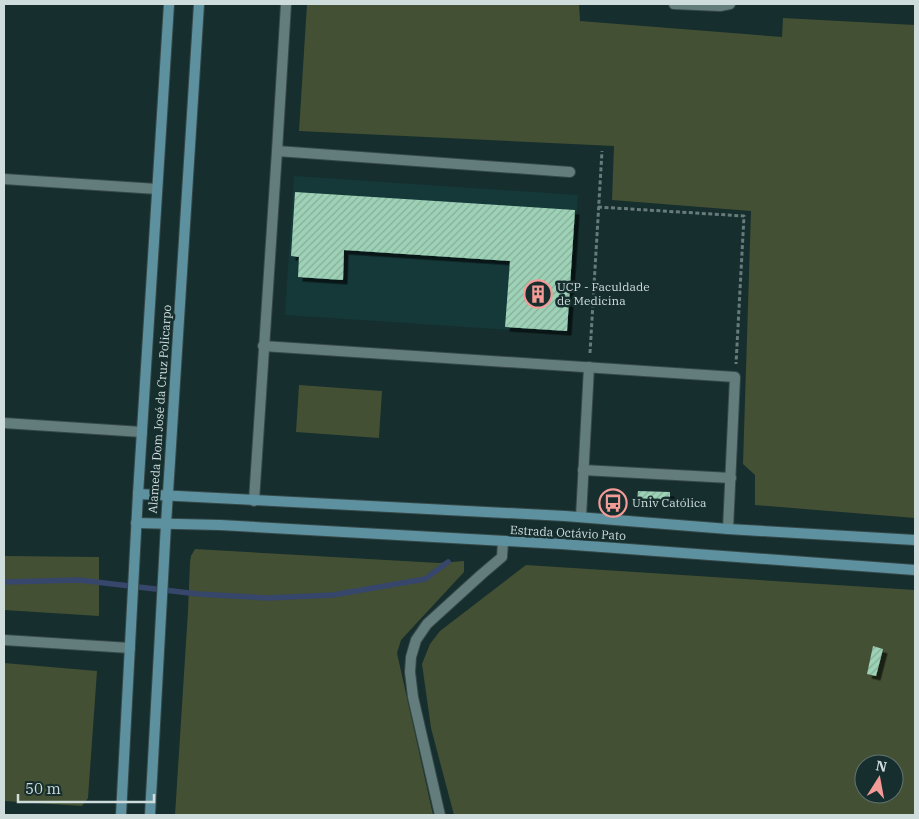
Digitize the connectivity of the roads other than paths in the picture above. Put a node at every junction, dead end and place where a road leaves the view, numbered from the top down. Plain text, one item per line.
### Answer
1 (169, 4) edge
2 (199, 4) edge
3 (286, 4) edge
4 (674, 4) edge
5 (730, 4) edge
6 (277, 151) junction
7 (570, 172) dead end
8 (4, 179) edge
9 (157, 189) junction
10 (263, 346) junction
11 (589, 366) junction
12 (4, 423) edge
13 (142, 432) junction
14 (583, 470) junction
15 (731, 478) junction
16 (138, 494) junction
17 (167, 496) junction
18 (254, 501) junction
19 (581, 517) junction
20 (136, 523) junction
21 (166, 524) junction
22 (728, 529) junction
23 (915, 540) edge
24 (503, 541) junction
25 (915, 570) edge
26 (4, 640) edge
27 (130, 648) junction
28 (121, 815) edge
29 (150, 815) edge
30 (440, 815) edge

1 - 9 street, Alameda Dom José da Cruz Policarpo
2 - 17 street, Alameda Dom José da Cruz Policarpo
3 - 6 street
4 - 5 street
6 - 7 street
6 - 10 street
8 - 9 street
9 - 13 street, Alameda Dom José da Cruz Policarpo
10 - 11 street
10 - 18 street
11 - 14 street
11 - 15 street
12 - 13 street
13 - 16 street, Alameda Dom José da Cruz Policarpo
14 - 15 street
14 - 19 street
15 - 22 street
16 - 17 street, Estrada Octávio Pato
16 - 20 street, Alameda Dom José da Cruz Policarpo
17 - 18 street, Estrada Octávio Pato
17 - 21 street, Alameda Dom José da Cruz Policarpo
18 - 19 street, Estrada Octávio Pato
19 - 22 street, Estrada Octávio Pato
20 - 21 street
20 - 27 street, Alameda Dom José da Cruz Policarpo
21 - 24 street
21 - 29 street, Alameda Dom José da Cruz Policarpo
22 - 23 street, Estrada Octávio Pato
24 - 25 street, Estrada Octávio Pato
24 - 30 street, Estrada Octávio Pato
26 - 27 street
27 - 28 street, Alameda Dom José da Cruz Policarpo

